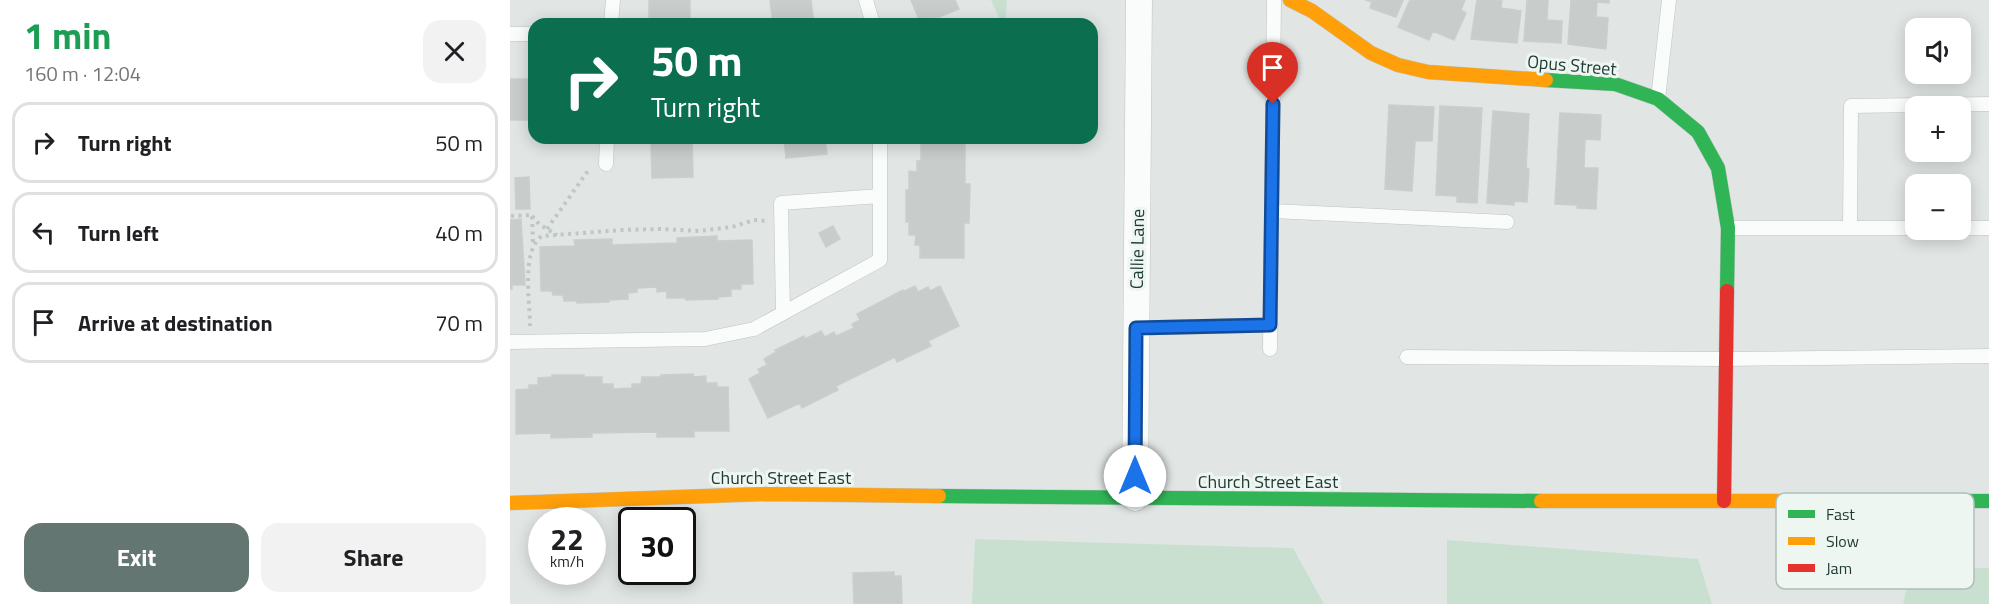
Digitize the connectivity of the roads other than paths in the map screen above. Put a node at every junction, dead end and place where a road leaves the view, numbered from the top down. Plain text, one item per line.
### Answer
1 (612, 0) edge
2 (866, 0) edge
3 (1139, 0) edge
4 (1274, 0) edge
5 (1290, 0) edge
6 (1669, 0) edge
7 (611, 18) edge
8 (871, 18) edge
9 (528, 33) edge
10 (510, 34) edge
11 (1658, 99) junction
12 (1989, 104) edge
13 (607, 144) edge
14 (880, 144) edge
15 (606, 163) road end
16 (880, 196) junction
17 (1272, 211) junction
18 (1507, 222) dead end
19 (1728, 228) junction
20 (1850, 228) junction
21 (1905, 228) edge
22 (1971, 228) edge
23 (1989, 228) edge
24 (783, 313) junction
25 (1270, 325) junction
26 (1136, 328) junction
27 (510, 342) edge
28 (1270, 349) dead end
29 (1989, 356) edge
30 (1407, 357) dead end
31 (1725, 359) junction
32 (1135, 498) junction
33 (1724, 501) junction
34 (1776, 501) edge
35 (510, 503) edge

1 - 7 lane
2 - 8 lane
3 - 26 street, Callie Lane
4 - 17 lane
5 - 11 main road, Opus Street
6 - 11 lane
9 - 10 lane
11 - 19 main road, Opus Street
12 - 20 lane
13 - 15 lane
14 - 16 lane
16 - 24 lane
16 - 24 lane
17 - 18 lane
17 - 25 lane
19 - 20 lane
19 - 31 main road, Opus Street
20 - 21 lane
22 - 23 lane
24 - 27 lane
25 - 26 lane
25 - 28 lane
26 - 32 street, Callie Lane
29 - 31 lane
30 - 31 lane
31 - 33 main road, Opus Street
32 - 33 main road, Church Street East
32 - 35 main road, Church Street East
33 - 34 main road, Church Street East

